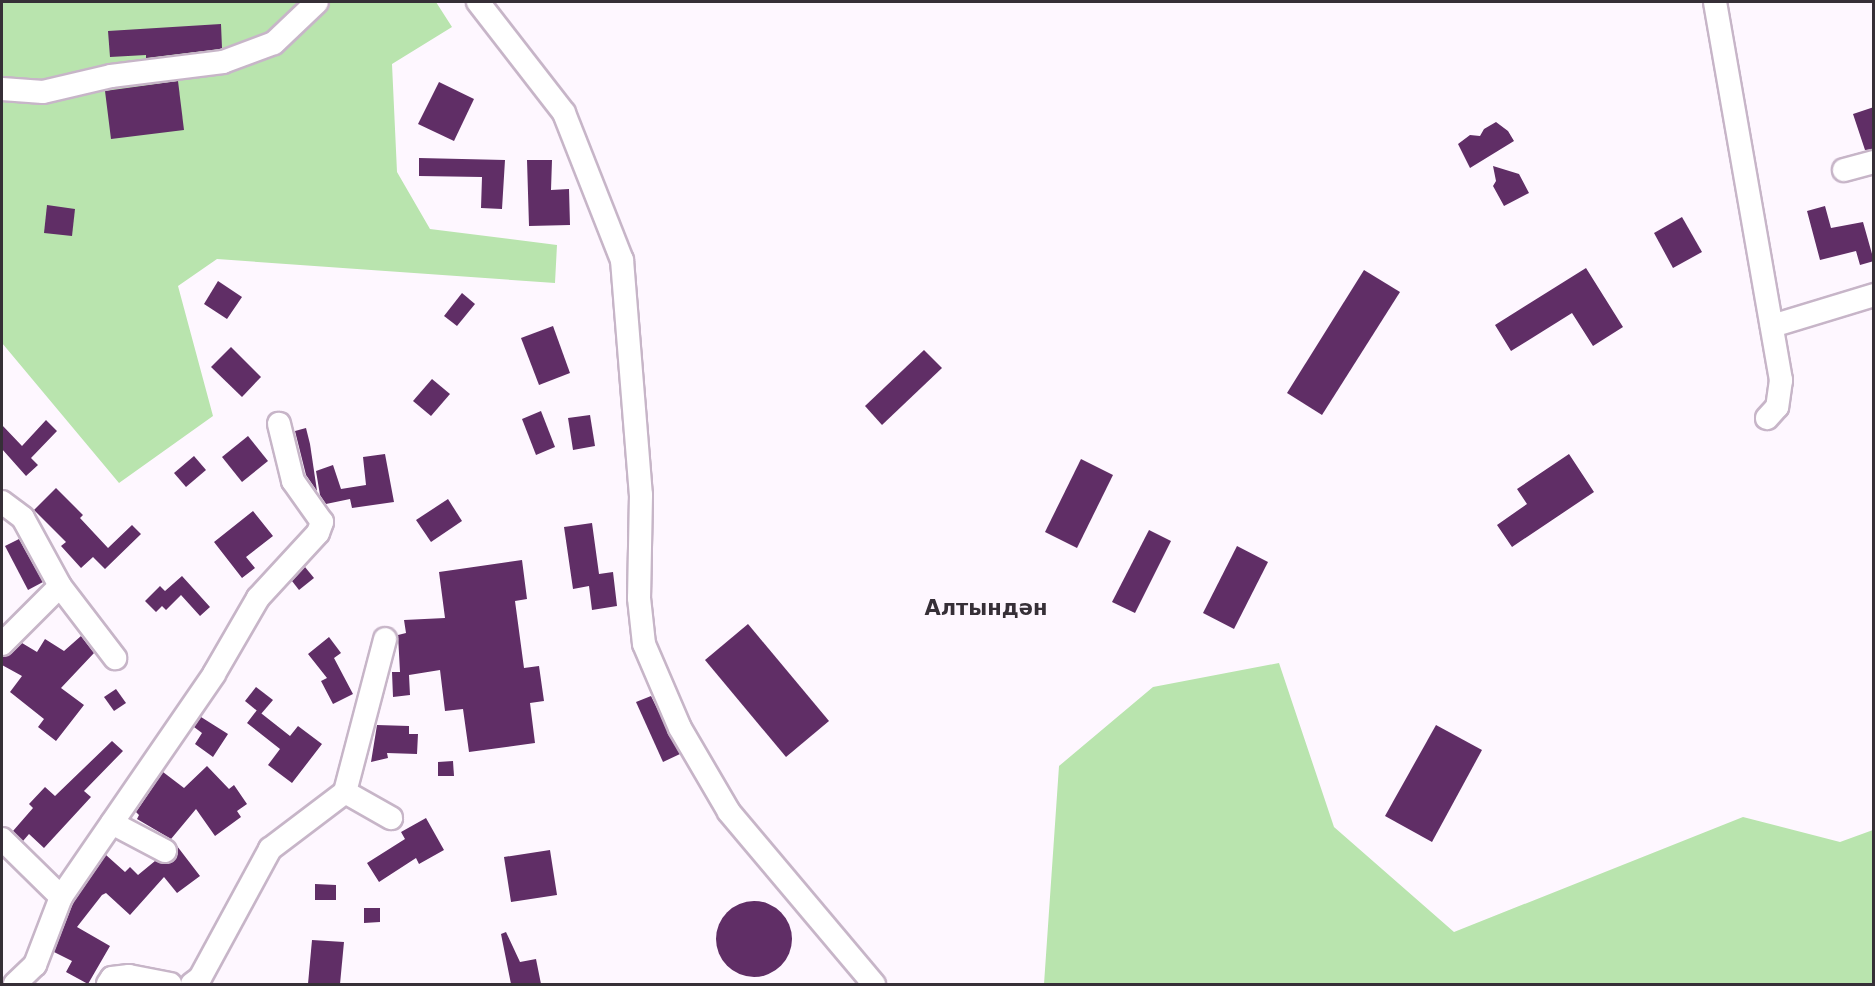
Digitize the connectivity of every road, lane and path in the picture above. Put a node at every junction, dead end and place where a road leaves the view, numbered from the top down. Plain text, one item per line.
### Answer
1 (317, 2) edge
2 (478, 2) edge
3 (1715, 2) edge
4 (2, 89) edge
5 (1874, 162) edge
6 (1844, 170) dead end
7 (1874, 296) edge
8 (1772, 326) junction
9 (1767, 418) dead end
10 (279, 424) dead end
11 (2, 502) edge
12 (60, 586) junction
13 (385, 639) dead end
14 (2, 644) edge
15 (116, 658) dead end
16 (345, 792) junction
17 (391, 818) dead end
18 (112, 823) junction
19 (2, 839) edge
20 (165, 851) dead end
21 (61, 897) junction
22 (202, 982) edge
23 (15, 984) edge
24 (108, 984) edge
25 (170, 984) edge
26 (874, 984) edge

1 - 4 street
2 - 26 street
3 - 8 street
5 - 6 street
7 - 8 street
8 - 9 street
10 - 18 street
11 - 12 street
12 - 14 street
12 - 15 street
13 - 16 street
16 - 17 street
16 - 22 street
18 - 20 street
18 - 21 street
19 - 21 street
21 - 23 street
24 - 25 street

